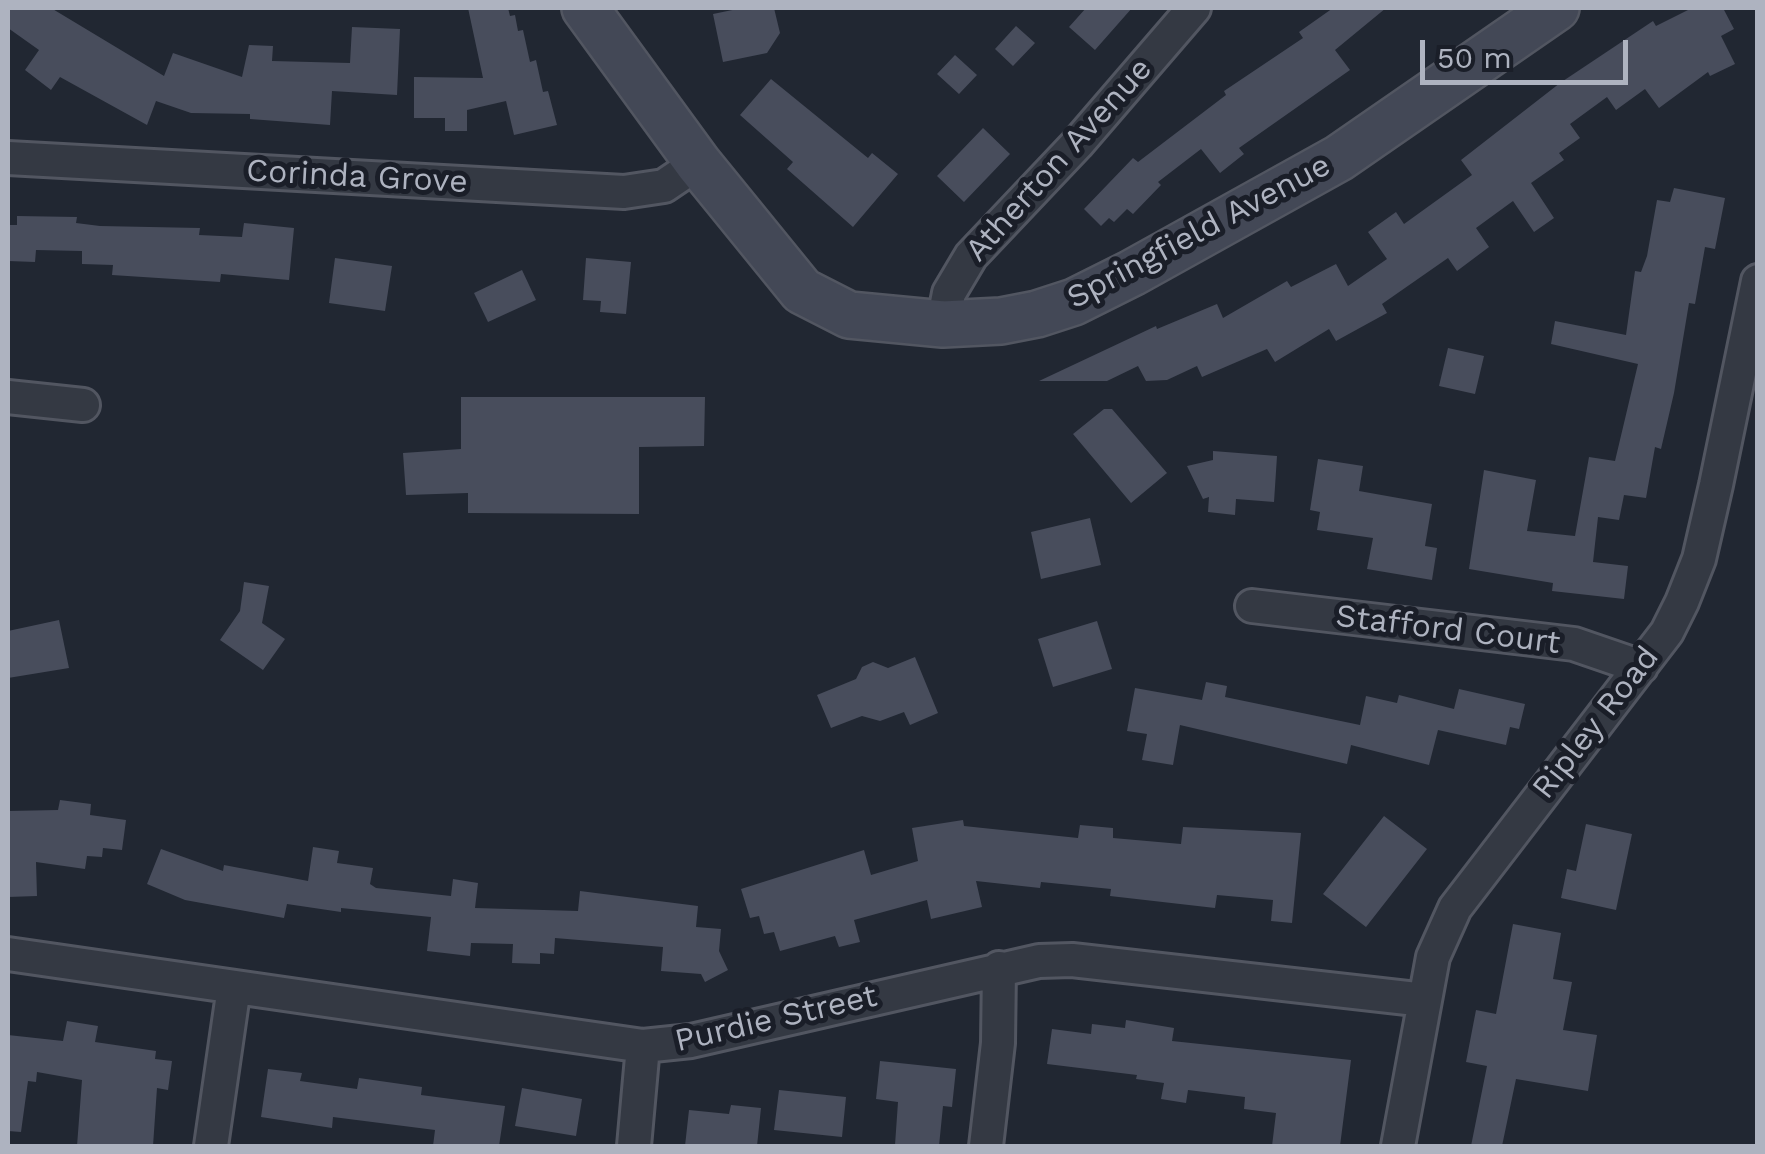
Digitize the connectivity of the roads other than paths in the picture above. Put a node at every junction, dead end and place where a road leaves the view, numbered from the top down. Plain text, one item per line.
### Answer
1 (585, 8) edge
2 (1194, 8) edge
3 (1556, 8) edge
4 (8, 158) edge
5 (698, 162) junction
6 (1758, 281) edge
7 (944, 324) junction
8 (8, 397) edge
9 (83, 405) dead end
10 (1252, 606) dead end
11 (1640, 667) junction
12 (8, 954) edge
13 (999, 968) junction
14 (234, 988) junction
15 (1425, 1000) junction
16 (643, 1046) junction
17 (211, 1146) edge
18 (634, 1146) edge
19 (986, 1146) edge
20 (1398, 1146) edge

1 - 5 street, Springfield Avenue
2 - 7 street, Atherton Avenue
3 - 7 street, Springfield Avenue
4 - 5 street, Corinda Grove
5 - 7 street, Springfield Avenue
6 - 11 street, Ripley Road
8 - 9 street
10 - 11 street, Stafford Court
11 - 15 street, Ripley Road
12 - 14 street, Purdie Street
13 - 15 street, Purdie Street
13 - 16 street, Purdie Street
13 - 19 street
14 - 16 street, Purdie Street
14 - 17 street
15 - 20 street, Ripley Road
16 - 18 street

